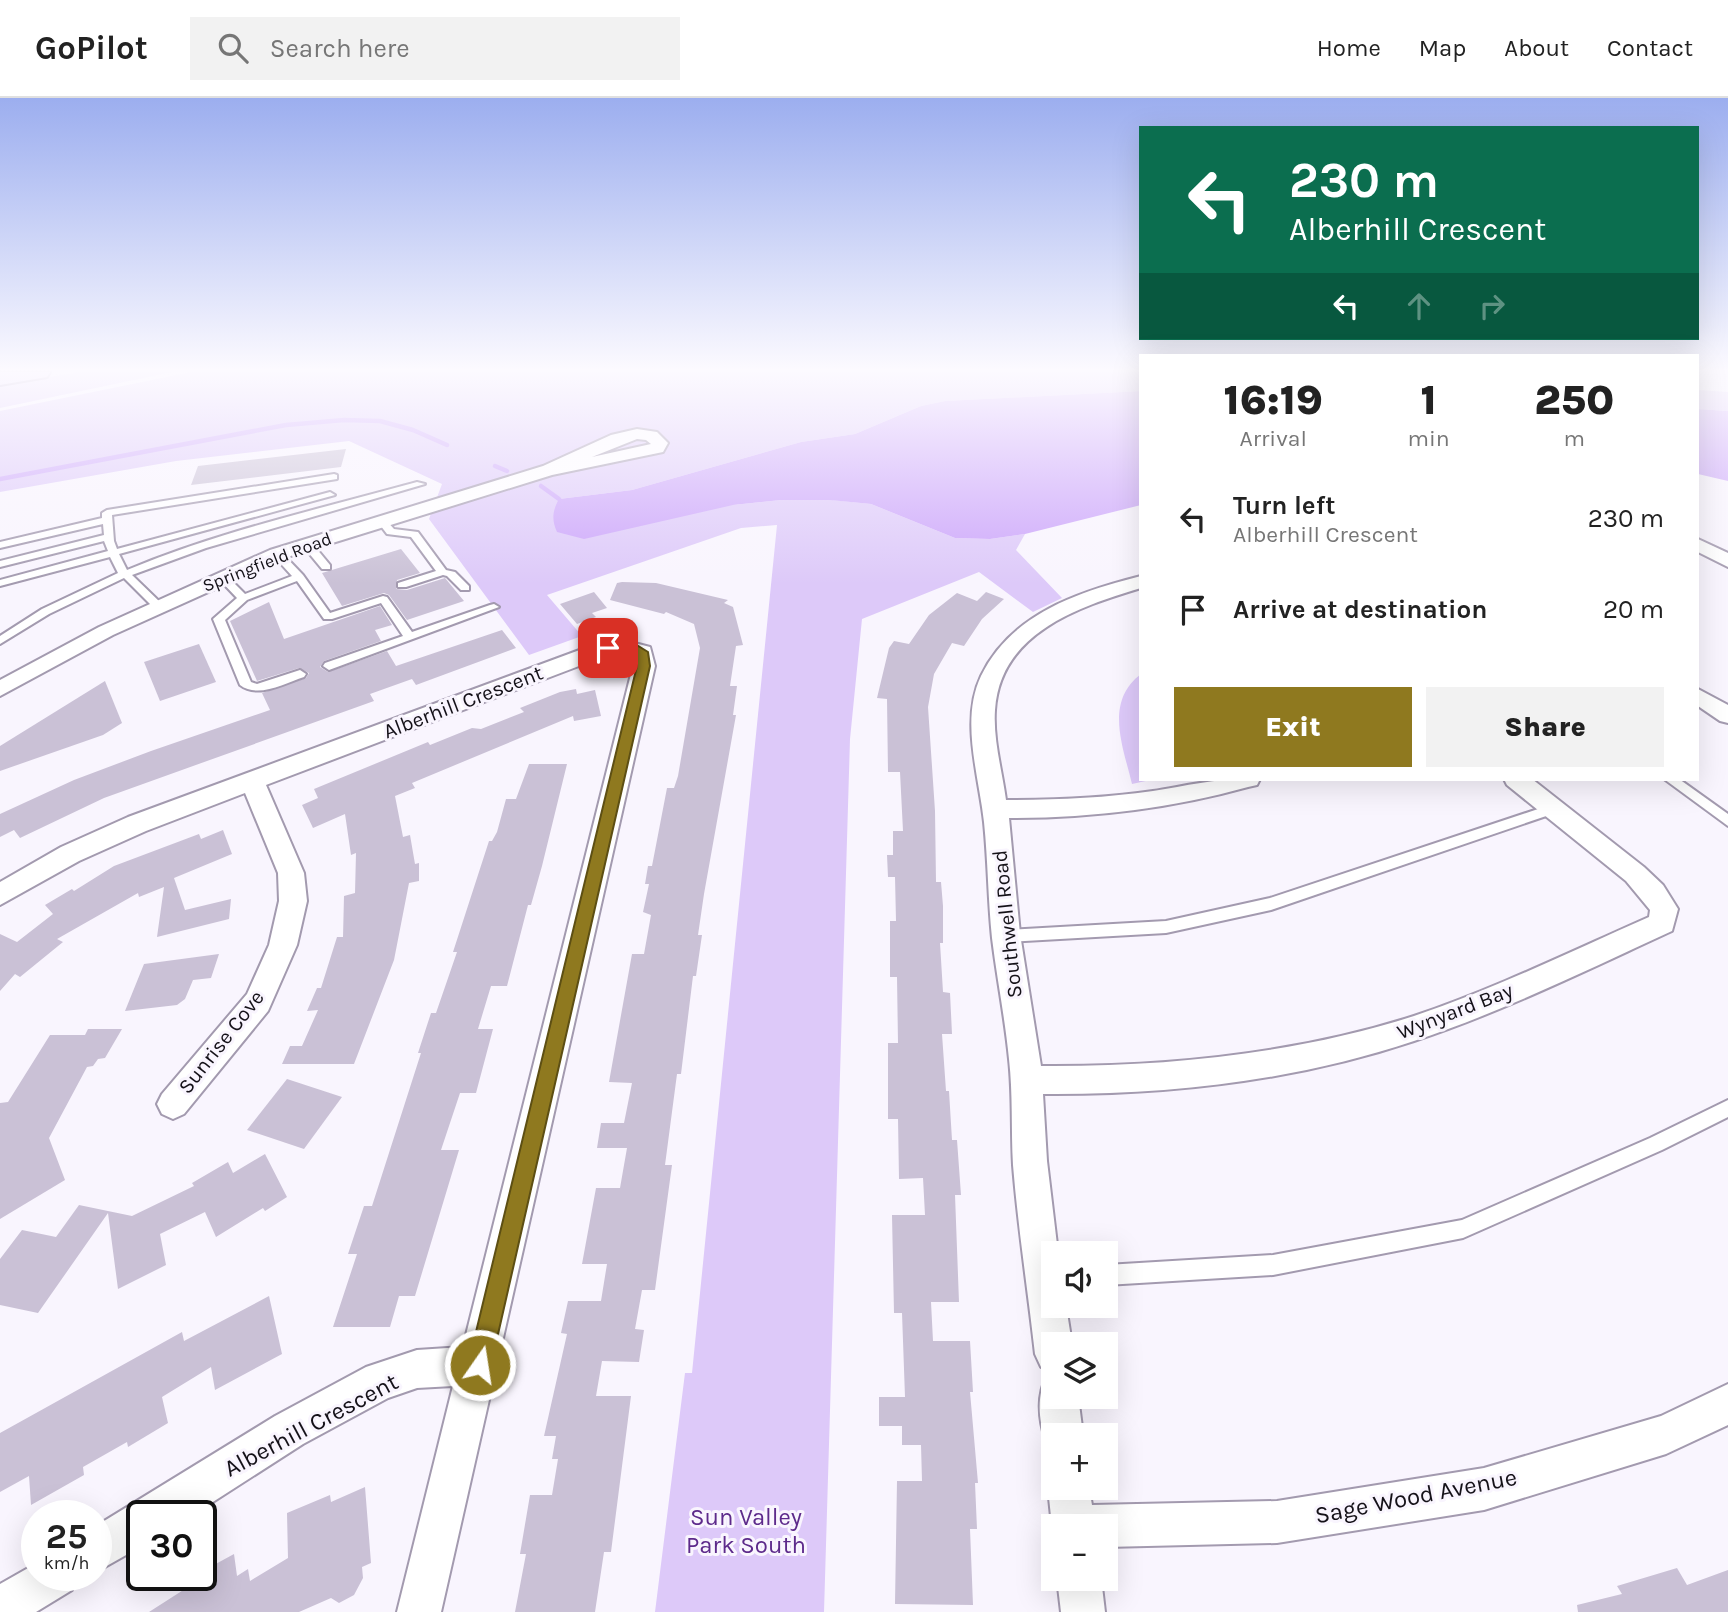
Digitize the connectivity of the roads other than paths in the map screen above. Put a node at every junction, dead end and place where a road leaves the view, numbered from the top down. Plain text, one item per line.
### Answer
1 (612, 443) edge
2 (660, 443) edge
3 (549, 470) junction
4 (334, 477) dead end
5 (420, 484) dead end
6 (330, 495) dead end
7 (107, 520) junction
8 (382, 521) junction
9 (109, 537) junction
10 (307, 544) junction
11 (0, 545) edge
12 (1699, 545) edge
13 (113, 552) junction
14 (277, 554) junction
15 (1728, 561) edge
16 (0, 564) edge
17 (326, 567) dead end
18 (442, 572) junction
19 (124, 576) junction
20 (222, 577) junction
21 (299, 577) junction
22 (0, 583) edge
23 (1139, 583) edge
24 (402, 584) dead end
25 (465, 588) dead end
26 (243, 598) junction
27 (158, 606) junction
28 (494, 607) dead end
29 (410, 637) junction
30 (0, 641) edge
31 (329, 666) dead end
32 (300, 674) dead end
33 (0, 689) edge
34 (1699, 697) edge
35 (1728, 716) edge
36 (1240, 781) edge
37 (1518, 781) edge
38 (1673, 781) edge
39 (253, 782) junction
40 (995, 809) junction
41 (1553, 809) junction
42 (1728, 821) edge
43 (0, 895) edge
44 (1006, 936) junction
45 (1027, 1080) junction
46 (173, 1104) dead end
47 (1728, 1108) edge
48 (1044, 1241) edge
49 (1118, 1274) edge
50 (480, 1365) junction
51 (1728, 1404) edge
52 (177, 1500) edge
53 (1118, 1525) edge
54 (30, 1591) edge
55 (1081, 1591) edge
56 (0, 1609) edge
57 (419, 1612) edge
58 (1083, 1612) edge

1 - 3 street, Springfield Road
2 - 3 street, Springfield Road
3 - 8 street, Springfield Road
4 - 7 lane
5 - 19 lane
6 - 13 lane
7 - 9 lane
7 - 11 lane
8 - 10 street, Springfield Road
8 - 18 lane
9 - 13 lane
9 - 16 lane
10 - 14 street, Springfield Road
10 - 17 lane
12 - 15 street
13 - 19 lane
13 - 22 lane
14 - 20 street, Springfield Road
14 - 21 lane
18 - 24 lane
18 - 25 lane
19 - 27 lane
19 - 30 lane
20 - 26 lane
20 - 27 street, Springfield Road
21 - 26 lane
21 - 29 lane
23 - 40 street, Southwell Road
26 - 32 lane
27 - 33 street, Springfield Road
28 - 29 lane
29 - 31 lane
34 - 35 street
36 - 40 street
37 - 41 street, Wynyard Bay
38 - 42 lane
39 - 43 street, Alberhill Crescent
39 - 46 street, Sunrise Cove
39 - 50 street, Alberhill Crescent
40 - 44 street, Southwell Road
41 - 44 lane
41 - 45 street, Wynyard Bay
44 - 45 street, Southwell Road
45 - 48 street, Southwell Road
47 - 49 lane
50 - 52 street, Alberhill Crescent
50 - 57 street, Alberhill Crescent
51 - 53 street, Sage Wood Avenue
54 - 56 street
55 - 58 street

